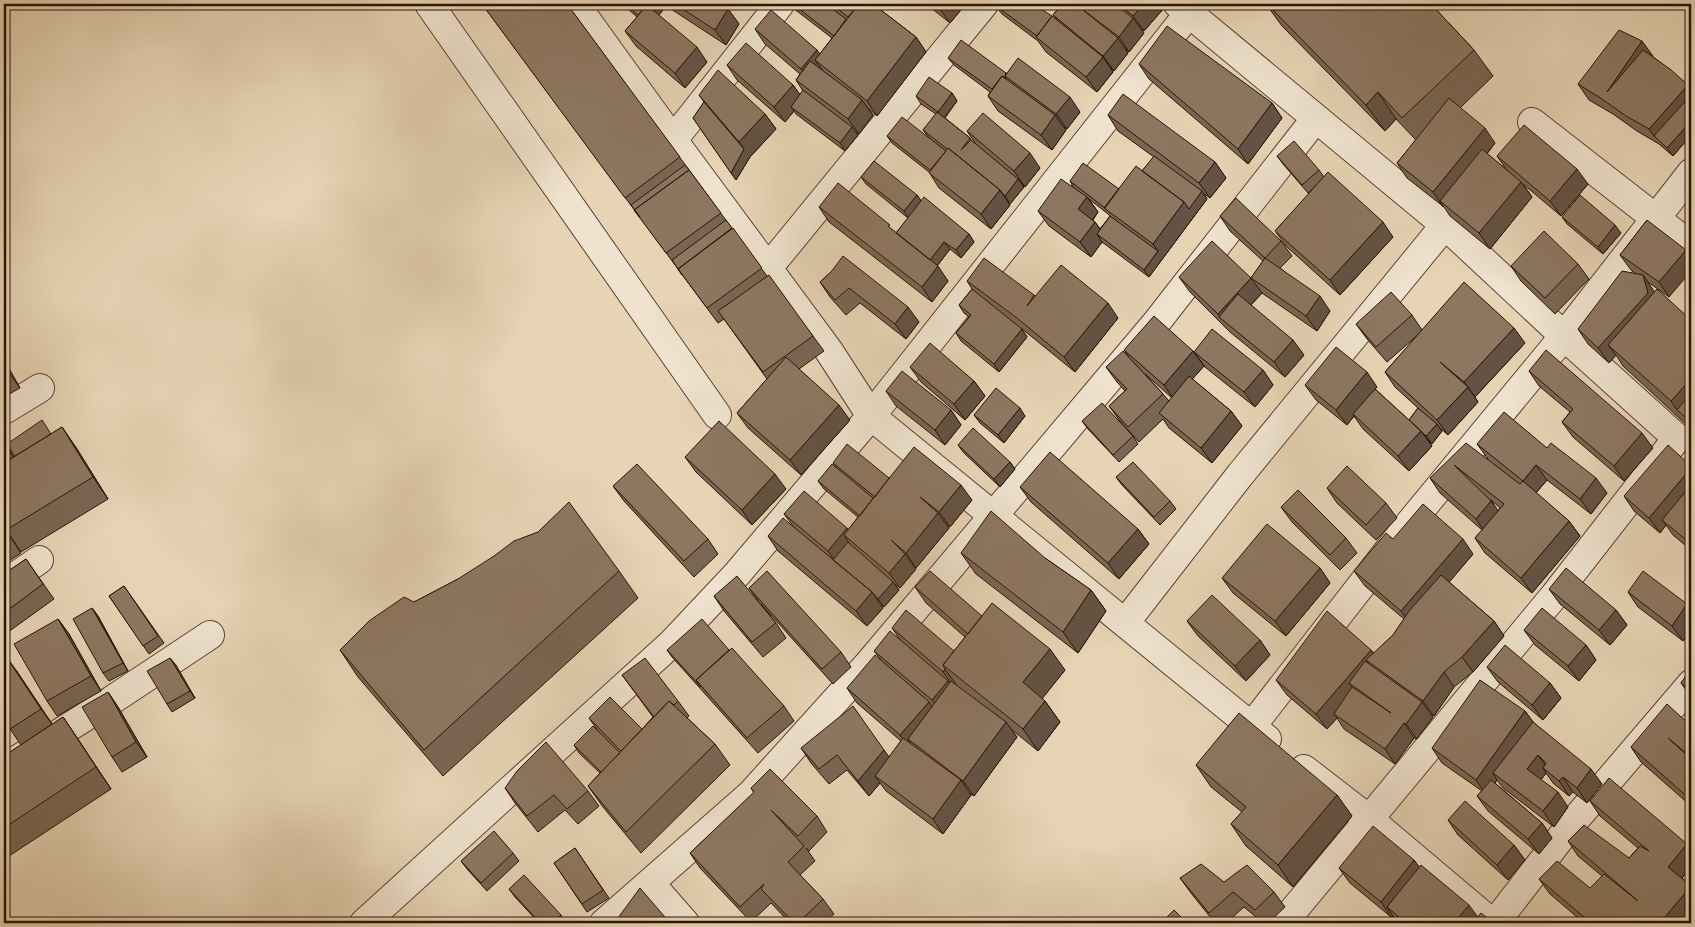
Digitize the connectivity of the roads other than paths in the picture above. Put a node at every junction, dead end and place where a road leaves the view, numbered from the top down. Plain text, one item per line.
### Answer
1 (429, 4) edge
2 (575, 4) edge
3 (780, 4) edge
4 (984, 4) edge
5 (1188, 7) edge
6 (1316, 118) junction
7 (1532, 122) dead end
8 (673, 140) junction
9 (1691, 173) edge
10 (1655, 219) junction
11 (1445, 226) junction
12 (1691, 246) edge
13 (768, 268) junction
14 (1564, 336) junction
15 (40, 388) dead end
16 (4, 410) edge
17 (717, 415) dead end
18 (871, 416) junction
19 (1684, 444) edge
20 (992, 515) junction
21 (39, 560) dead end
22 (4, 584) edge
23 (1125, 623) junction
24 (210, 635) dead end
25 (1691, 684) edge
26 (1251, 727) junction
27 (4, 768) edge
28 (1370, 820) junction
29 (650, 883) junction
30 (364, 923) edge
31 (604, 923) edge
32 (685, 923) edge
33 (1282, 923) edge
34 (1493, 923) edge

1 - 17 street
2 - 8 street
3 - 8 street
4 - 13 street
5 - 6 street
5 - 18 street
6 - 11 street
6 - 20 street
7 - 10 street
8 - 13 street
9 - 10 street
10 - 12 street
10 - 14 street
11 - 14 street
11 - 23 street
13 - 18 street
14 - 19 street
14 - 26 street
15 - 16 street
18 - 20 street
18 - 30 street
19 - 28 street
20 - 23 street
20 - 29 street
21 - 22 street
23 - 26 street
24 - 27 street
25 - 34 street
26 - 28 street
28 - 33 street
28 - 34 street
29 - 31 street
29 - 32 street

